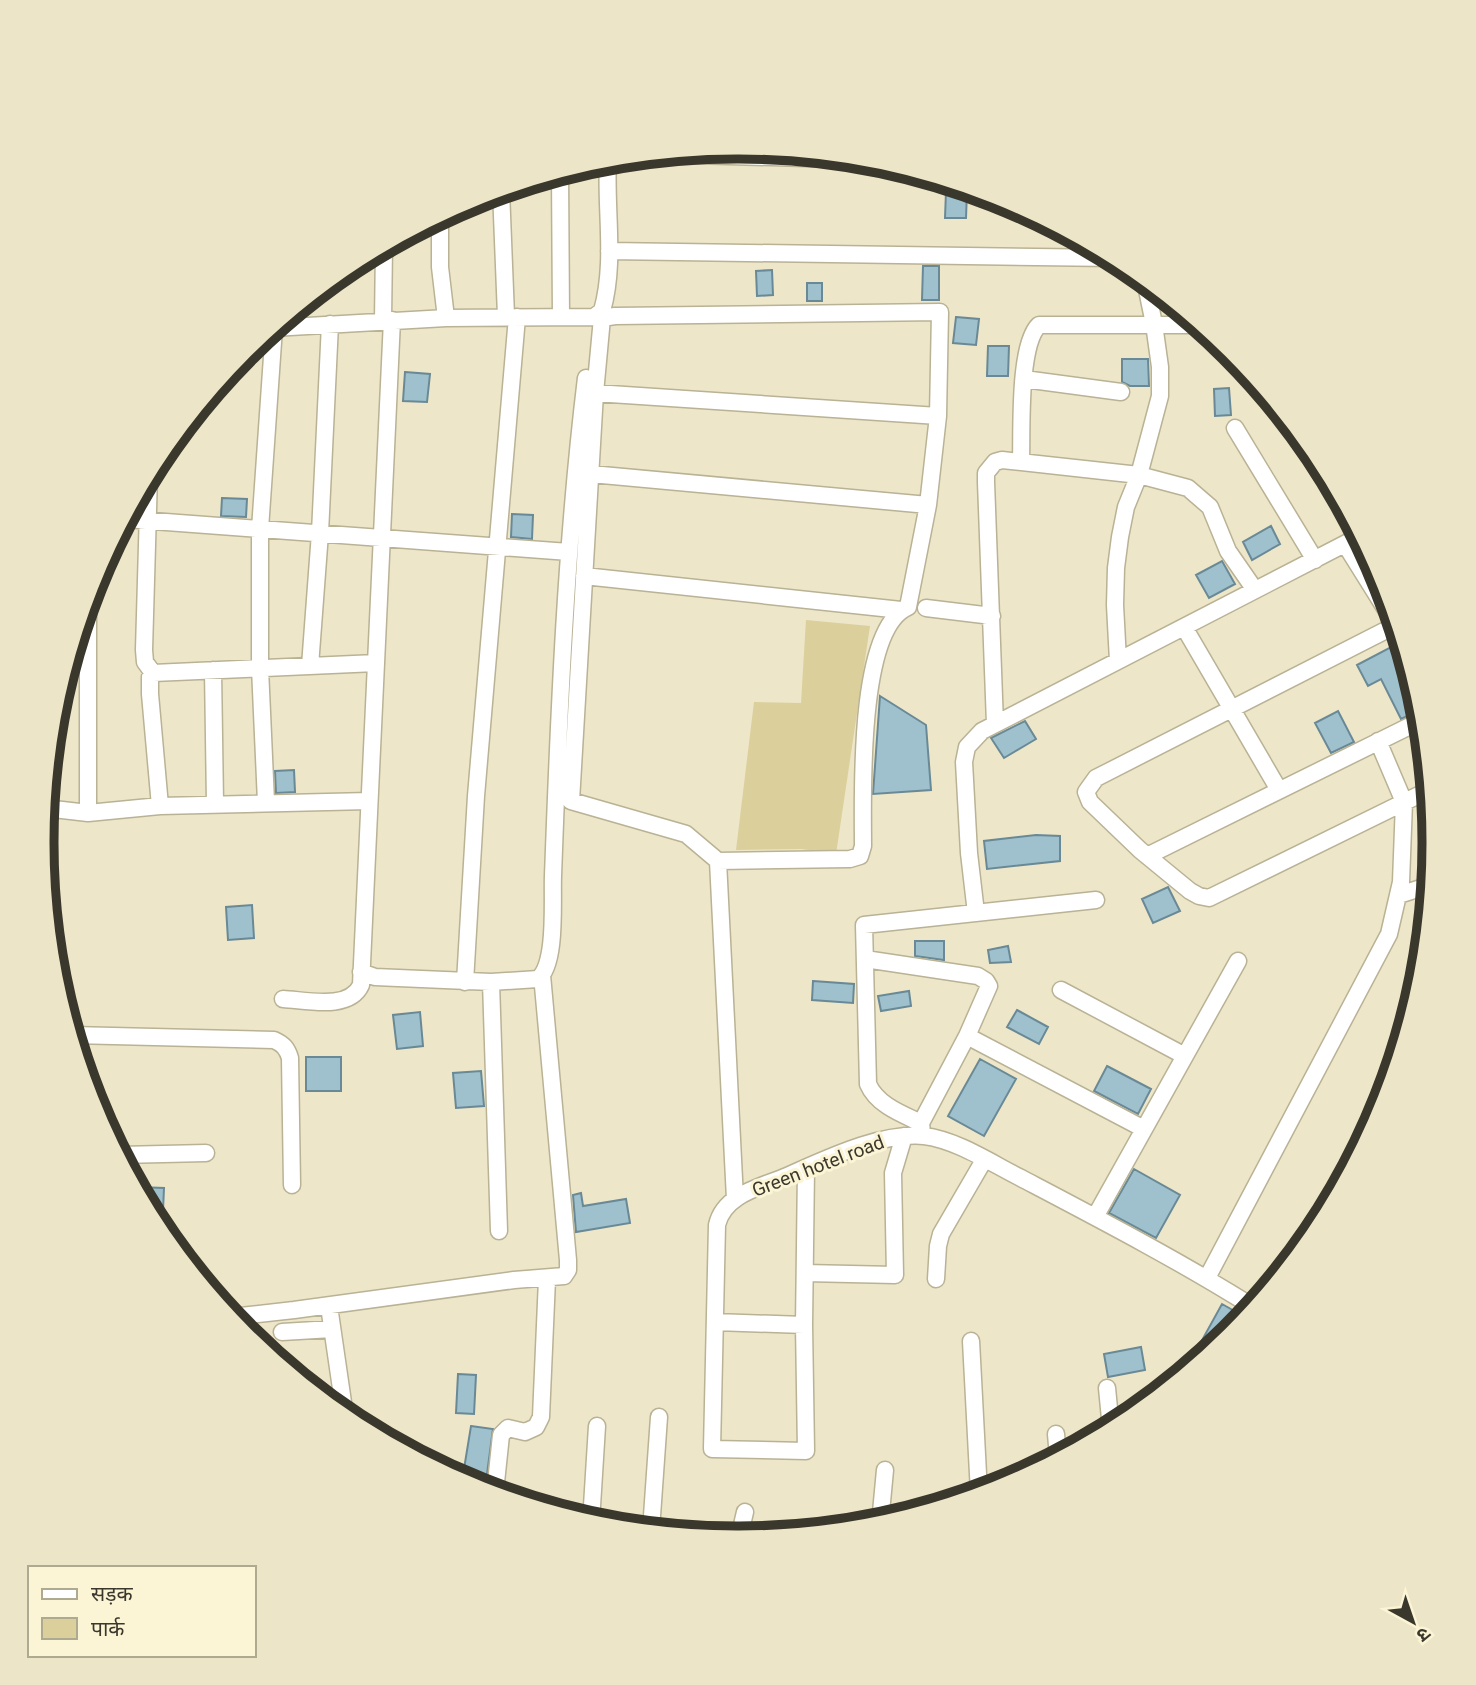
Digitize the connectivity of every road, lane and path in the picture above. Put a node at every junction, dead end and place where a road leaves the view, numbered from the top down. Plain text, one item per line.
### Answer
1 (607, 172) edge
2 (560, 182) edge
3 (502, 201) edge
4 (440, 227) edge
5 (609, 251) junction
6 (383, 258) edge
7 (1092, 258) edge
8 (1147, 295) edge
9 (511, 317) junction
10 (561, 317) junction
11 (594, 317) junction
12 (446, 318) junction
13 (388, 321) junction
14 (330, 324) junction
15 (1154, 324) junction
16 (1185, 325) edge
17 (288, 327) edge
18 (273, 342) edge
19 (1024, 379) junction
20 (1121, 392) dead end
21 (595, 393) junction
22 (938, 416) junction
23 (1235, 428) dead end
24 (1021, 462) junction
25 (591, 474) junction
26 (1139, 475) junction
27 (149, 496) edge
28 (928, 505) junction
29 (136, 520) edge
30 (149, 521) junction
31 (260, 529) junction
32 (320, 534) junction
33 (382, 538) junction
34 (1351, 541) edge
35 (1345, 544) junction
36 (497, 547) junction
37 (569, 552) junction
38 (1315, 560) junction
39 (584, 576) junction
40 (1372, 586) edge
41 (1255, 590) junction
42 (926, 608) dead end
43 (901, 610) junction
44 (992, 616) junction
45 (1184, 627) junction
46 (1387, 629) edge
47 (88, 633) edge
48 (1118, 661) junction
49 (376, 663) junction
50 (310, 666) junction
51 (260, 668) junction
52 (213, 670) junction
53 (153, 673) junction
54 (1233, 709) junction
55 (995, 724) junction
56 (1412, 725) edge
57 (1378, 741) junction
58 (1279, 790) junction
59 (1420, 795) edge
60 (265, 802) junction
61 (369, 802) junction
62 (1405, 802) junction
63 (215, 804) junction
64 (160, 806) junction
65 (55, 809) edge
66 (88, 814) junction
67 (1147, 856) junction
68 (718, 861) junction
69 (1420, 888) edge
70 (1399, 895) junction
71 (1096, 900) dead end
72 (976, 913) junction
73 (865, 959) junction
74 (1238, 961) dead end
75 (361, 972) junction
76 (542, 975) junction
77 (464, 982) junction
78 (491, 982) junction
79 (1061, 989) dead end
80 (283, 999) dead end
81 (83, 1035) edge
82 (967, 1036) junction
83 (1185, 1056) junction
84 (921, 1129) junction
85 (1144, 1129) junction
86 (904, 1136) junction
87 (206, 1153) dead end
88 (130, 1155) edge
89 (984, 1160) junction
90 (806, 1168) junction
91 (292, 1185) dead end
92 (735, 1199) junction
93 (1095, 1217) junction
94 (499, 1231) dead end
95 (804, 1273) junction
96 (1207, 1278) junction
97 (547, 1279) junction
98 (936, 1279) dead end
99 (1244, 1301) edge
100 (329, 1306) junction
101 (245, 1315) edge
102 (715, 1322) junction
103 (804, 1325) junction
104 (332, 1329) junction
105 (282, 1332) dead end
106 (971, 1341) dead end
107 (1107, 1388) dead end
108 (343, 1400) edge
109 (1110, 1416) edge
110 (659, 1417) dead end
111 (597, 1426) dead end
112 (1056, 1434) dead end
113 (1057, 1447) edge
114 (885, 1470) dead end
115 (496, 1482) edge
116 (978, 1482) edge
117 (592, 1510) edge
118 (881, 1511) edge
119 (745, 1513) dead end
120 (652, 1520) edge
121 (742, 1526) edge

1 - 5 street
2 - 10 street
3 - 9 street
4 - 12 street
5 - 7 street
5 - 11 street
6 - 13 street
8 - 15 street
9 - 10 street
9 - 12 street
9 - 36 street
10 - 11 street
11 - 37 street
12 - 13 street
13 - 14 street
13 - 33 street
14 - 17 street
14 - 32 street
15 - 16 street
15 - 19 street
15 - 26 street
18 - 31 street
19 - 20 street
19 - 24 street
21 - 22 street
21 - 22 street
21 - 25 street
22 - 28 street
23 - 38 street
24 - 26 street
24 - 44 street
25 - 28 street
25 - 39 street
26 - 41 street
26 - 48 street
27 - 30 street
28 - 43 street
29 - 30 street
30 - 31 street
30 - 53 street
31 - 32 street
31 - 51 street
32 - 33 street
32 - 50 street
33 - 36 street
33 - 49 street
34 - 35 street
35 - 38 street
35 - 40 street
36 - 37 street
36 - 77 street
37 - 76 street
38 - 41 street
39 - 43 street
39 - 68 street
41 - 45 street
42 - 44 street
43 - 68 street
44 - 55 street
45 - 48 street
45 - 54 street
46 - 54 street
47 - 66 street
48 - 55 street
49 - 50 street
49 - 61 street
50 - 51 street
51 - 52 street
51 - 60 street
52 - 53 street
52 - 63 street
53 - 64 street
54 - 58 street
54 - 67 street
55 - 72 street
56 - 57 street
57 - 58 street
57 - 62 street
58 - 67 street
59 - 62 street
60 - 61 street
60 - 63 street
61 - 75 street
62 - 67 street
62 - 70 street
63 - 64 street
64 - 66 street
65 - 66 street
68 - 92 street
69 - 70 street
70 - 96 street
71 - 72 street
72 - 73 street
73 - 82 street
73 - 84 street
74 - 83 street
75 - 77 street
75 - 80 street
76 - 78 street
76 - 97 street
77 - 78 street
78 - 94 street
79 - 83 street
81 - 91 street
82 - 84 street
82 - 85 street
83 - 85 street
84 - 86 street, Green hotel road
84 - 89 street, Green hotel road
85 - 93 street
86 - 90 street, Green hotel road
86 - 95 street
87 - 88 street
89 - 93 street, Green hotel road
89 - 98 street
90 - 92 street, Green hotel road
90 - 95 street
92 - 102 street, Green hotel road
93 - 96 street, Green hotel road
95 - 103 street
96 - 99 street, Green hotel road
97 - 100 street
97 - 115 street
100 - 101 street
100 - 104 street
102 - 103 street
102 - 103 street, Green hotel road
104 - 105 street
104 - 108 street
106 - 116 street
107 - 109 street
110 - 120 street
111 - 117 street
112 - 113 street
114 - 118 street
119 - 121 street

